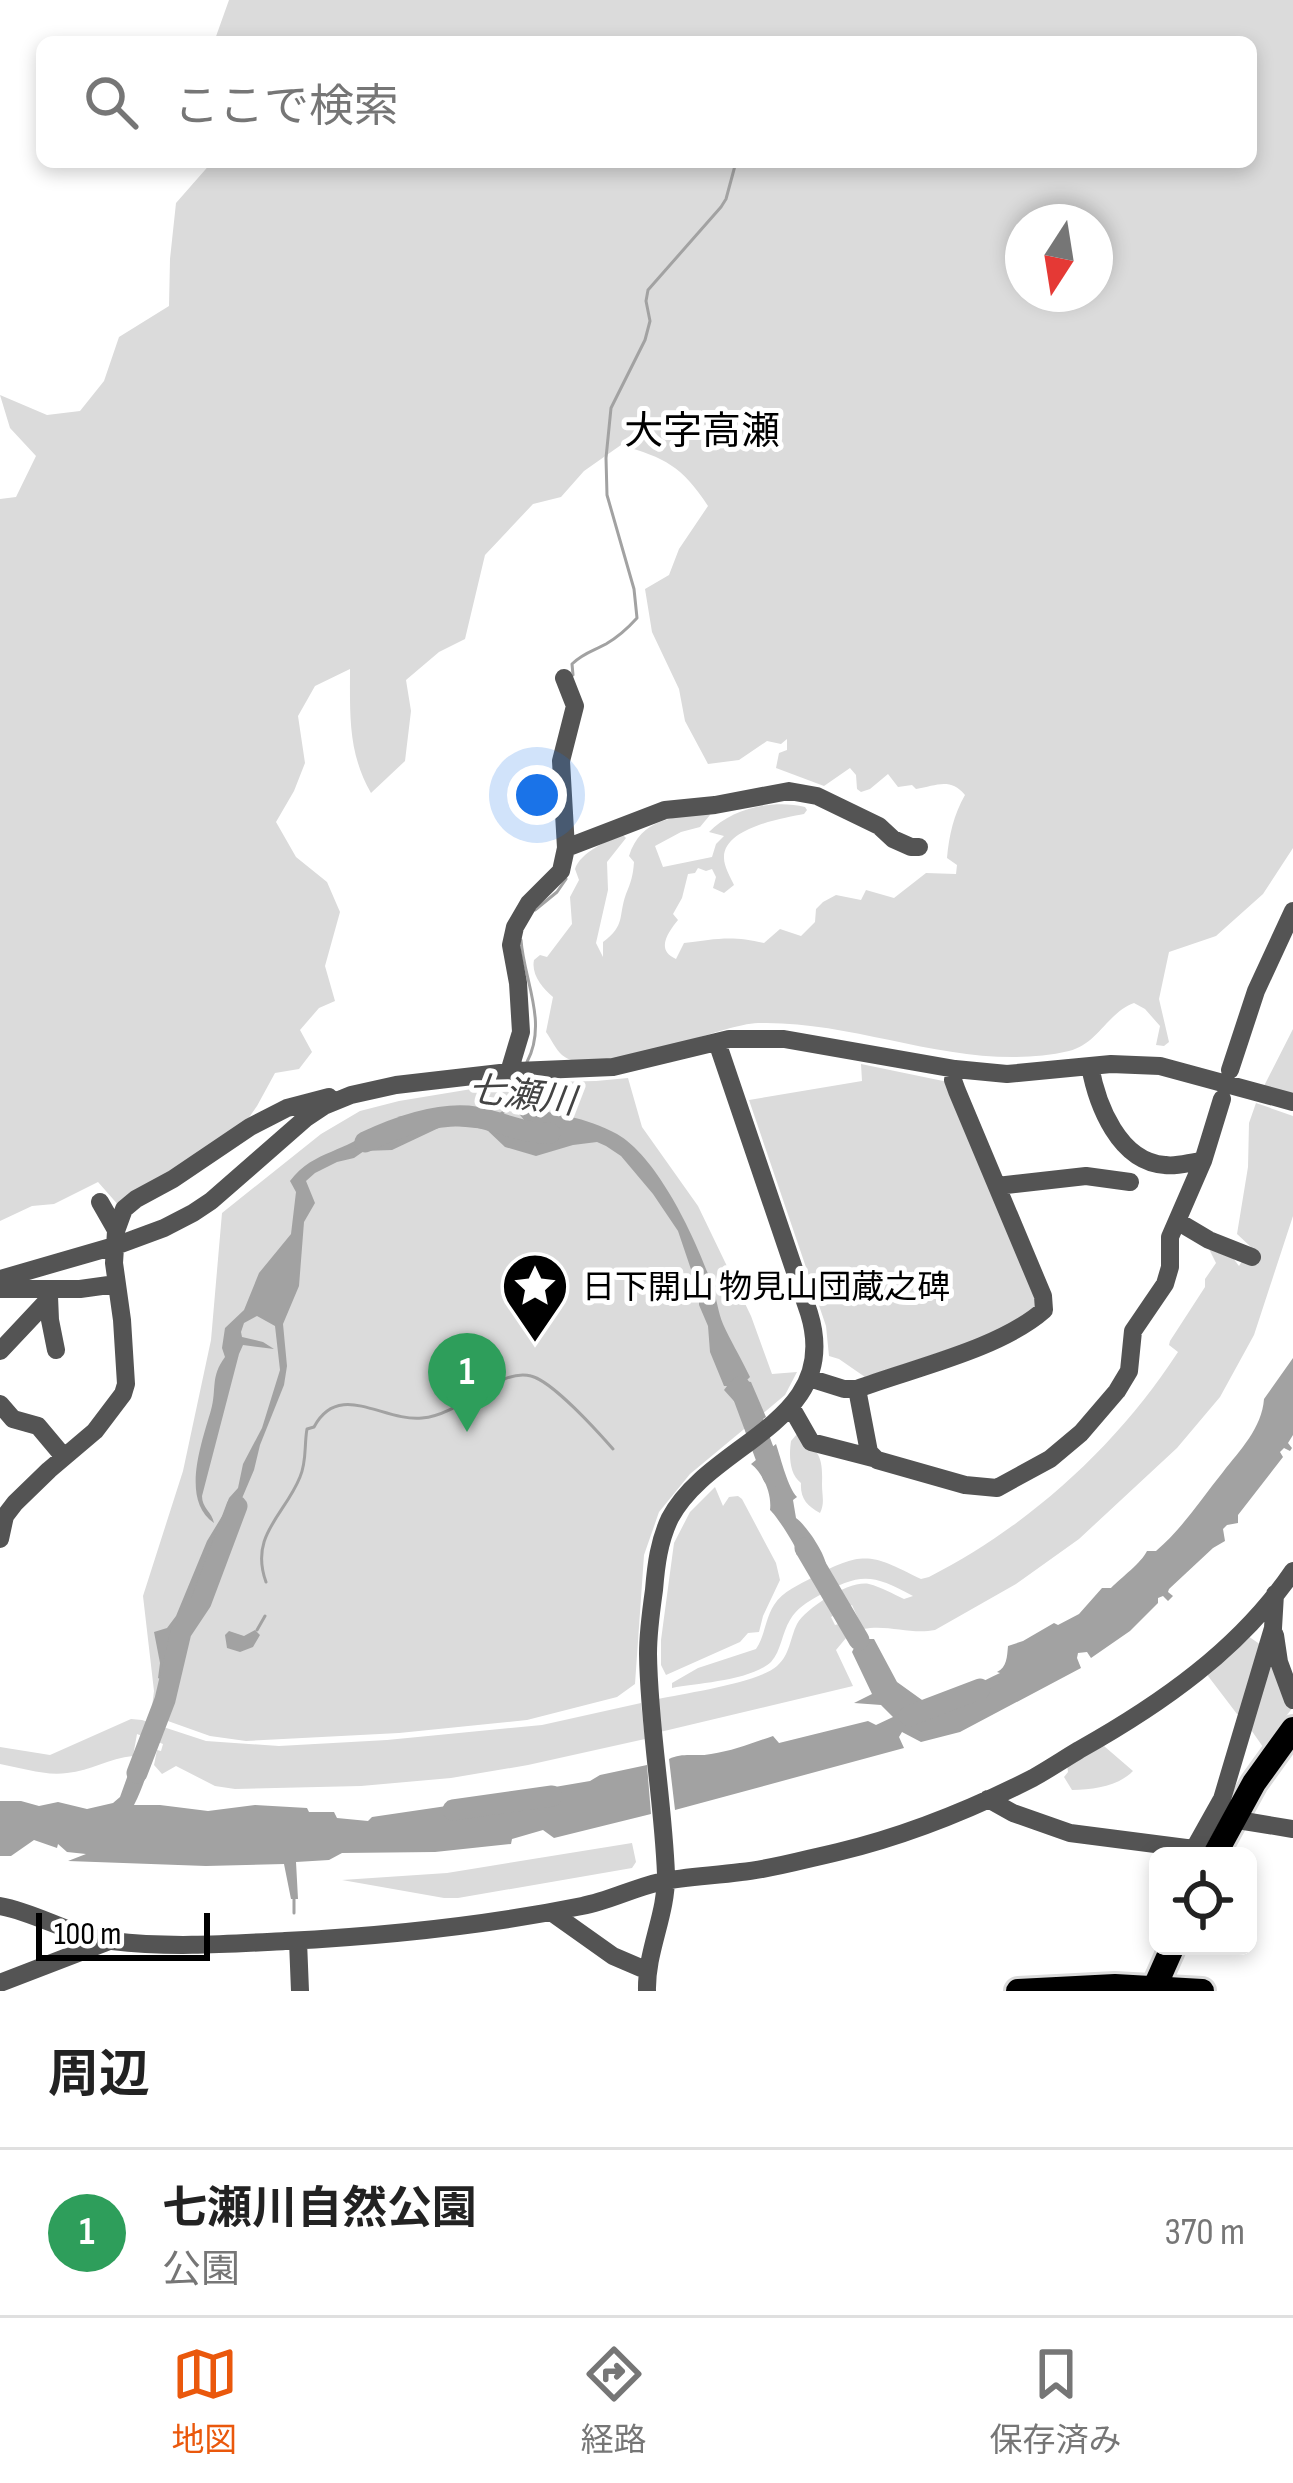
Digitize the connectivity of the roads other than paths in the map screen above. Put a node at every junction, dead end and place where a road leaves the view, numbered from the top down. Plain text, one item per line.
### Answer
1 (563, 678) dead end
2 (919, 847) dead end
3 (566, 848) junction
4 (1293, 911) edge
5 (717, 1042) junction
6 (1090, 1066) junction
7 (955, 1069) junction
8 (1230, 1070) dead end
9 (508, 1072) junction
10 (351, 1095) junction
11 (1222, 1099) dead end
12 (1293, 1102) edge
13 (1203, 1161) junction
14 (1130, 1182) dead end
15 (997, 1186) junction
16 (100, 1202) dead end
17 (1177, 1221) junction
18 (116, 1238) junction
19 (1252, 1257) dead end
20 (0, 1279) edge
21 (116, 1284) junction
22 (0, 1289) edge
23 (49, 1295) junction
24 (56, 1350) dead end
25 (0, 1351) edge
26 (809, 1378) junction
27 (857, 1389) junction
28 (0, 1404) edge
29 (784, 1414) junction
30 (64, 1457) junction
31 (874, 1458) junction
32 (0, 1538) edge
33 (1293, 1570) edge
34 (1275, 1594) junction
35 (1273, 1628) junction
36 (1293, 1700) edge
37 (1293, 1729) edge
38 (988, 1798) junction
39 (1226, 1814) junction
40 (1293, 1828) edge
41 (1217, 1847) edge
42 (666, 1875) junction
43 (0, 1906) edge
44 (551, 1912) junction
45 (109, 1941) junction
46 (298, 1941) junction
47 (1169, 1955) edge
48 (647, 1981) edge
49 (0, 1983) edge
50 (1155, 1990) edge
51 (300, 1991) edge
52 (1018, 1991) edge
53 (1202, 1991) edge

1 - 3 street
2 - 3 street
3 - 9 street
4 - 8 street
5 - 7 street
5 - 9 street
5 - 26 street
6 - 7 street
6 - 12 street
6 - 13 street
7 - 15 street
9 - 10 street
10 - 18 street
10 - 18 street
11 - 13 street
13 - 17 street
14 - 15 street
15 - 27 street
16 - 18 street
17 - 19 street
17 - 31 street
18 - 20 street
18 - 21 street
21 - 23 street
21 - 30 street
22 - 23 street
23 - 24 street
23 - 25 street
26 - 27 street
26 - 29 street
27 - 31 street
28 - 30 street
29 - 31 street
29 - 42 street
30 - 32 street
33 - 34 street
34 - 35 street
34 - 38 street
35 - 36 street
35 - 39 street
37 - 39 highway
38 - 39 street
38 - 42 street
39 - 40 street
39 - 41 highway
42 - 44 street
42 - 48 street
43 - 45 street
44 - 46 street
44 - 48 street
45 - 46 street
45 - 49 street
46 - 51 street
47 - 50 highway
50 - 52 highway
50 - 53 highway

